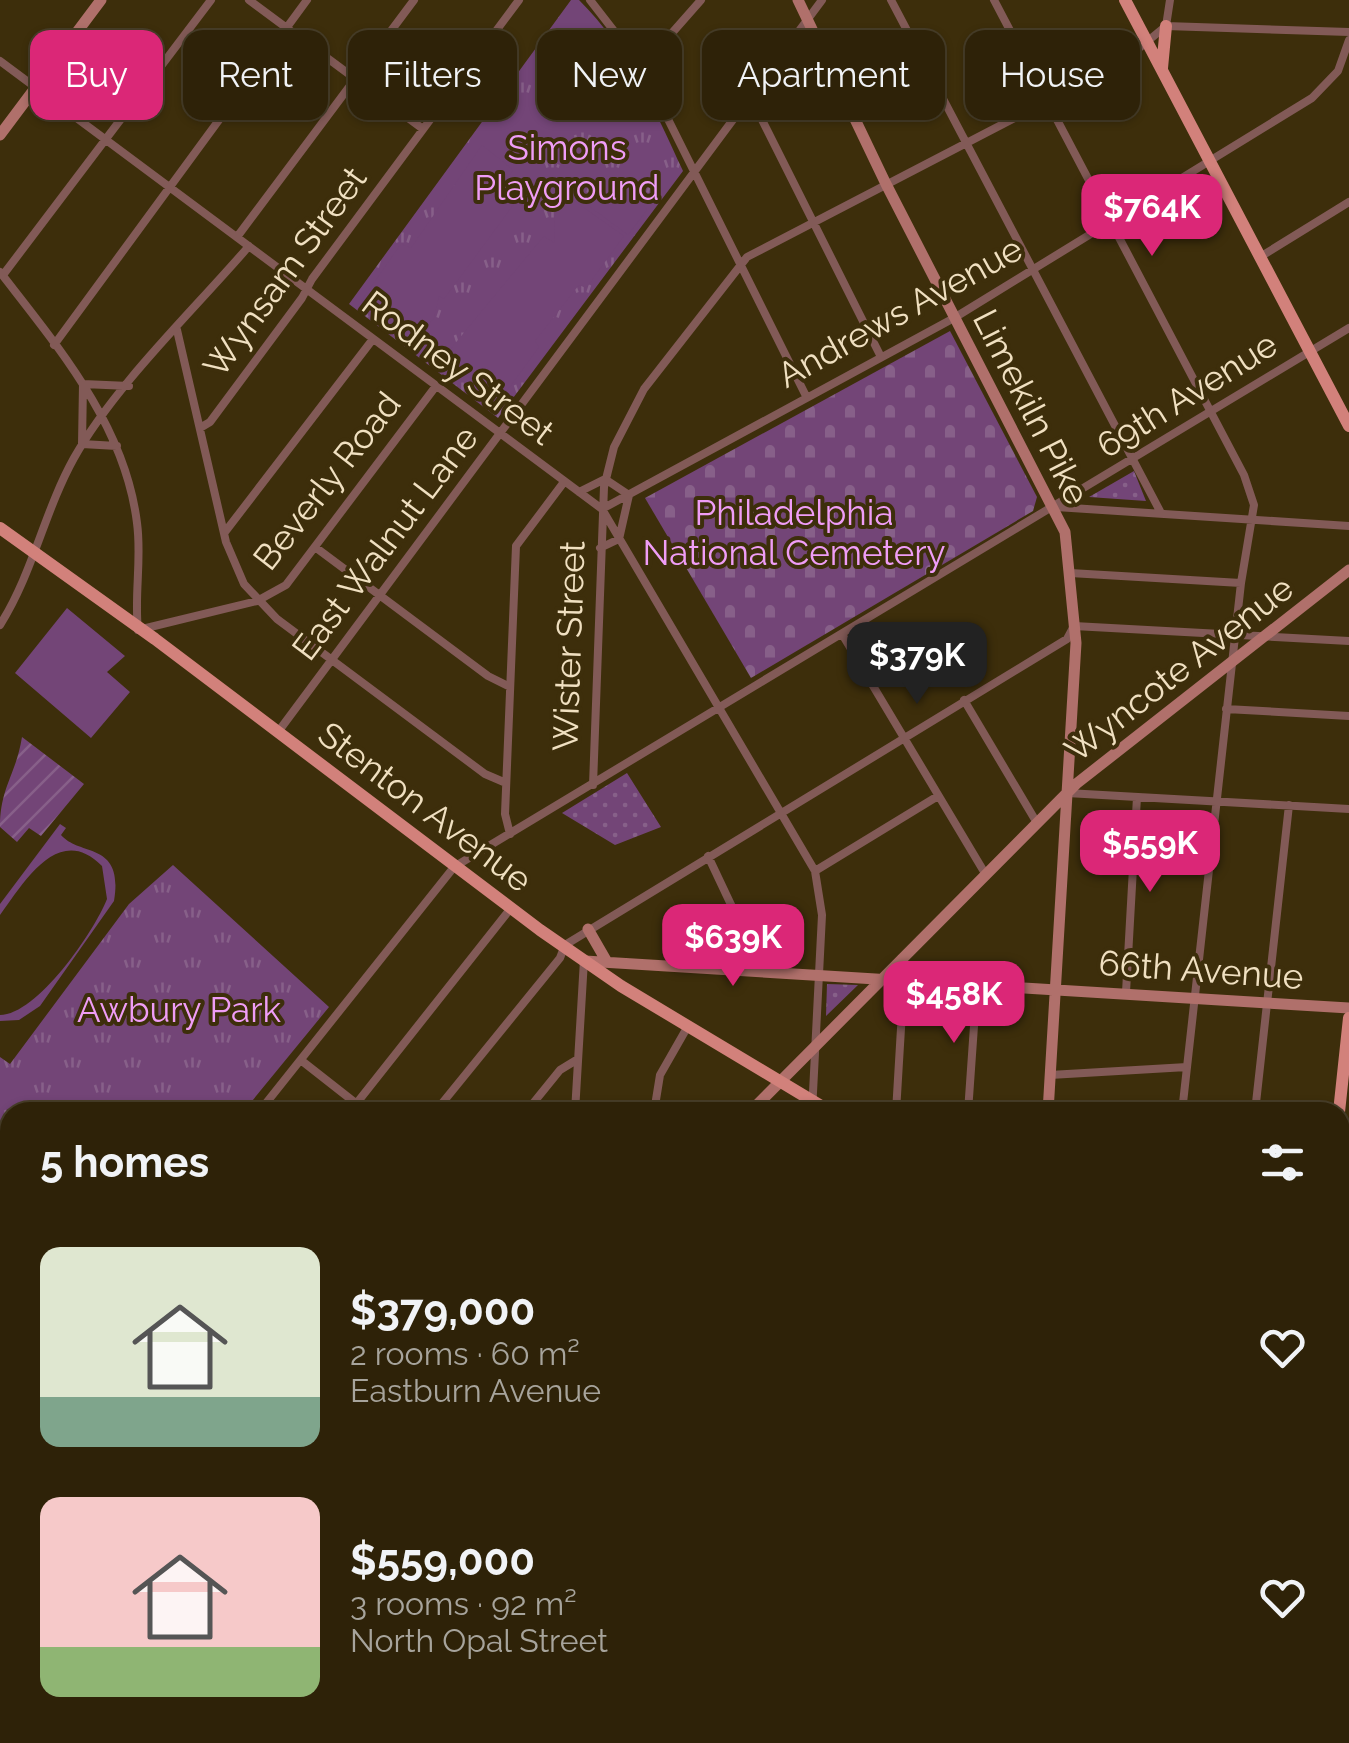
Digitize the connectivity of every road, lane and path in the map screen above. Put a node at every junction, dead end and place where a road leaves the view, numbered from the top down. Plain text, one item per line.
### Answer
1 (100, 0) edge
2 (211, 0) edge
3 (249, 0) edge
4 (306, 0) edge
5 (414, 0) edge
6 (520, 0) edge
7 (590, 0) edge
8 (701, 0) edge
9 (798, 0) edge
10 (822, 0) edge
11 (892, 0) edge
12 (994, 0) edge
13 (1125, 0) edge
14 (1170, 0) edge
15 (808, 20) junction
16 (1166, 26) junction
17 (286, 28) junction
18 (78, 30) edge
19 (392, 30) edge
20 (614, 30) edge
21 (674, 30) edge
22 (801, 30) edge
23 (1010, 30) edge
24 (1349, 32) edge
25 (1349, 40) edge
26 (1147, 41) junction
27 (1140, 47) edge
28 (0, 61) edge
29 (1162, 70) junction
30 (348, 74) edge
31 (30, 83) edge
32 (348, 88) edge
33 (30, 95) edge
34 (80, 120) edge
35 (410, 120) edge
36 (668, 120) edge
37 (735, 120) edge
38 (763, 120) edge
39 (1009, 120) edge
40 (1057, 120) edge
41 (423, 130) junction
42 (0, 135) edge
43 (106, 140) junction
44 (966, 142) junction
45 (1210, 162) junction
46 (694, 172) junction
47 (886, 184) junction
48 (169, 186) junction
49 (1349, 202) edge
50 (812, 222) junction
51 (1111, 222) junction
52 (237, 237) junction
53 (249, 246) junction
54 (1260, 256) junction
55 (739, 264) junction
56 (1034, 270) junction
57 (1, 273) edge
58 (307, 289) junction
59 (954, 318) junction
60 (1349, 328) edge
61 (177, 330) junction
62 (372, 338) junction
63 (54, 345) junction
64 (1310, 352) junction
65 (880, 355) junction
66 (82, 384) junction
67 (129, 386) junction
68 (436, 386) junction
69 (806, 396) junction
70 (1211, 412) junction
71 (102, 416) junction
72 (1349, 426) edge
73 (200, 428) junction
74 (500, 434) junction
75 (82, 444) junction
76 (116, 446) junction
77 (1134, 460) junction
78 (605, 479) junction
79 (564, 482) junction
80 (578, 492) junction
81 (629, 495) junction
82 (1052, 508) junction
83 (602, 509) junction
84 (1161, 513) junction
85 (1248, 518) junction
86 (1349, 526) edge
87 (0, 528) edge
88 (225, 532) junction
89 (620, 539) junction
90 (315, 547) junction
91 (600, 548) junction
92 (36, 554) junction
93 (1349, 570) edge
94 (1070, 573) junction
95 (1241, 584) junction
96 (380, 596) junction
97 (256, 601) junction
98 (0, 625) edge
99 (1074, 626) junction
100 (138, 630) junction
101 (842, 634) junction
102 (1235, 636) junction
103 (1265, 636) junction
104 (1349, 641) edge
105 (332, 660) junction
106 (1232, 663) junction
107 (510, 688) junction
108 (964, 700) junction
109 (719, 708) junction
110 (1226, 709) junction
111 (1349, 716) edge
112 (278, 732) junction
113 (903, 738) junction
114 (506, 782) junction
115 (593, 785) junction
116 (1067, 792) junction
117 (938, 796) junction
118 (1138, 797) junction
119 (1217, 801) junction
120 (1289, 805) junction
121 (1349, 809) edge
122 (782, 810) junction
123 (1037, 823) junction
124 (510, 834) junction
125 (708, 856) junction
126 (454, 867) junction
127 (815, 871) junction
128 (986, 875) junction
129 (510, 908) junction
130 (588, 928) junction
131 (565, 946) junction
132 (584, 960) junction
133 (608, 962) junction
134 (630, 964) junction
135 (731, 968) junction
136 (818, 974) junction
137 (884, 977) junction
138 (904, 978) junction
139 (978, 983) junction
140 (1056, 987) junction
141 (629, 990) junction
142 (1126, 992) junction
143 (1195, 996) junction
144 (1267, 1002) junction
145 (1349, 1008) edge
146 (1349, 1018) edge
147 (688, 1026) junction
148 (815, 1046) junction
149 (578, 1058) junction
150 (302, 1061) junction
151 (1187, 1066) junction
152 (1050, 1075) junction
153 (779, 1082) junction
154 (267, 1102) edge
155 (353, 1102) edge
156 (358, 1102) edge
157 (443, 1102) edge
158 (534, 1102) edge
159 (576, 1102) edge
160 (656, 1102) edge
161 (760, 1102) edge
162 (805, 1102) edge
163 (812, 1102) edge
164 (897, 1102) edge
165 (969, 1102) edge
166 (1049, 1102) edge
167 (1183, 1102) edge
168 (1255, 1102) edge
169 (1340, 1102) edge

1 - 18 street
2 - 43 street
3 - 17 street
4 - 17 street
5 - 19 street
6 - 41 street, Wynsam Street
7 - 20 street
8 - 21 street
9 - 15 street, Limekiln Pike
10 - 15 street, East Walnut Lane
11 - 44 street
12 - 23 street
13 - 26 main road
14 - 16 street
15 - 22 street, East Walnut Lane
15 - 47 street, Limekiln Pike
16 - 24 street
16 - 26 street
16 - 29 main road
17 - 30 street
17 - 48 street
25 - 45 street, Andrews Avenue
26 - 27 street
26 - 29 main road
28 - 31 street, Rodney Street
29 - 45 main road
32 - 52 street
33 - 42 street
34 - 43 street, Rodney Street
35 - 41 street
36 - 46 street
37 - 46 street, East Walnut Lane
38 - 50 street
39 - 44 street
40 - 51 street
41 - 58 street, Wynsam Street
43 - 48 street, Rodney Street
43 - 57 street
44 - 47 street
44 - 56 street
45 - 51 street, Andrews Avenue
45 - 54 main road
46 - 55 street
46 - 74 street, East Walnut Lane
47 - 50 street
47 - 59 street, Limekiln Pike
48 - 52 street, Rodney Street
48 - 63 street
49 - 54 street
50 - 55 street
50 - 65 street
51 - 56 street, Andrews Avenue
51 - 70 street
52 - 53 street, Rodney Street
53 - 58 street, Rodney Street
53 - 61 street
54 - 64 main road
55 - 69 street
55 - 78 street, Wister Street
56 - 59 street, Andrews Avenue
56 - 77 street
57 - 63 street
58 - 62 street, Rodney Street
58 - 73 street, Wynsam Street
59 - 65 street, Andrews Avenue
59 - 82 street, Limekiln Pike
60 - 64 street, 69th Avenue
61 - 67 street
61 - 73 street
62 - 68 street, Rodney Street
62 - 88 street
63 - 66 street
64 - 70 street, 69th Avenue
64 - 72 main road
65 - 69 street, Andrews Avenue
66 - 67 street
66 - 71 street
66 - 75 street
67 - 71 street
68 - 74 street, Rodney Street
68 - 90 street, Beverly Road
69 - 81 street, Andrews Avenue
70 - 77 street, 69th Avenue
70 - 85 street
71 - 75 street
71 - 76 street
73 - 88 street
74 - 79 street, Rodney Street
74 - 96 street, East Walnut Lane
75 - 76 street
75 - 92 street
76 - 100 street
77 - 82 street, 69th Avenue
77 - 84 street
78 - 80 street
78 - 81 street
78 - 83 street, Wister Street
79 - 80 street, Rodney Street
79 - 107 street
80 - 83 street, Rodney Street
81 - 83 street, Andrews Avenue
81 - 89 street
82 - 84 street
82 - 94 street, Limekiln Pike
82 - 101 street, 69th Avenue
83 - 89 street, Rodney Street
83 - 91 street, Wister Street
84 - 85 street
85 - 86 street
85 - 95 street
87 - 92 main road, Stenton Avenue
88 - 97 street
89 - 91 street
89 - 109 street, Rodney Street
90 - 96 street
90 - 97 street, Beverly Road
91 - 115 street, Wister Street
92 - 98 street
92 - 100 main road, Stenton Avenue
93 - 103 street, Wyncote Avenue
94 - 95 street
94 - 99 street, Limekiln Pike
95 - 102 street
96 - 105 street, East Walnut Lane
96 - 107 street
97 - 100 street, Beverly Road
97 - 105 street
99 - 102 street
99 - 108 street
99 - 116 street, Limekiln Pike
100 - 112 main road, Stenton Avenue
101 - 109 street, 69th Avenue
101 - 113 street
102 - 103 street
102 - 106 street
103 - 104 street
103 - 106 street, Wyncote Avenue
105 - 112 street, East Walnut Lane
105 - 114 street
106 - 110 street
106 - 116 street, Wyncote Avenue
107 - 114 street
108 - 113 street
108 - 123 street
109 - 115 street, 69th Avenue
109 - 122 street, Rodney Street
110 - 111 street
110 - 119 street
112 - 126 main road, Stenton Avenue
113 - 117 street
113 - 122 street
114 - 124 street
115 - 124 street
116 - 118 street
116 - 123 street, Wyncote Avenue
116 - 140 street, Limekiln Pike
117 - 127 street
117 - 128 street
118 - 119 street
118 - 142 street
119 - 120 street
119 - 143 street
120 - 121 street
120 - 144 street
122 - 125 street
122 - 127 street, Rodney Street
123 - 128 street, Wyncote Avenue
124 - 126 street
125 - 130 street
125 - 135 street
126 - 129 main road, Stenton Avenue
126 - 150 street
127 - 136 street
128 - 137 street, Wyncote Avenue
129 - 131 main road, Stenton Avenue
129 - 156 street
130 - 131 street
130 - 133 street
131 - 132 main road, Stenton Avenue
131 - 157 street
132 - 133 street, 66th Avenue
132 - 141 main road, Stenton Avenue
132 - 149 street
133 - 134 street, 66th Avenue
134 - 135 street, 66th Avenue
134 - 141 street
135 - 136 street, 66th Avenue
136 - 137 street, 66th Avenue
136 - 148 street
137 - 138 street, 66th Avenue
137 - 148 street, Wyncote Avenue
138 - 139 street, 66th Avenue
138 - 164 street
139 - 140 street, 66th Avenue
139 - 165 street
140 - 142 street, 66th Avenue
140 - 152 street, Limekiln Pike
141 - 147 main road, Stenton Avenue
142 - 143 street, 66th Avenue
143 - 144 street, 66th Avenue
143 - 151 street
144 - 145 street, 66th Avenue
144 - 168 street
146 - 169 main road
147 - 153 main road, Stenton Avenue
147 - 160 street
148 - 153 street, Wyncote Avenue
148 - 163 street
149 - 158 street
149 - 159 street
150 - 154 street
150 - 155 street
151 - 152 street
151 - 167 street
152 - 166 street, Limekiln Pike
153 - 161 street, Wyncote Avenue
153 - 162 main road, Stenton Avenue

